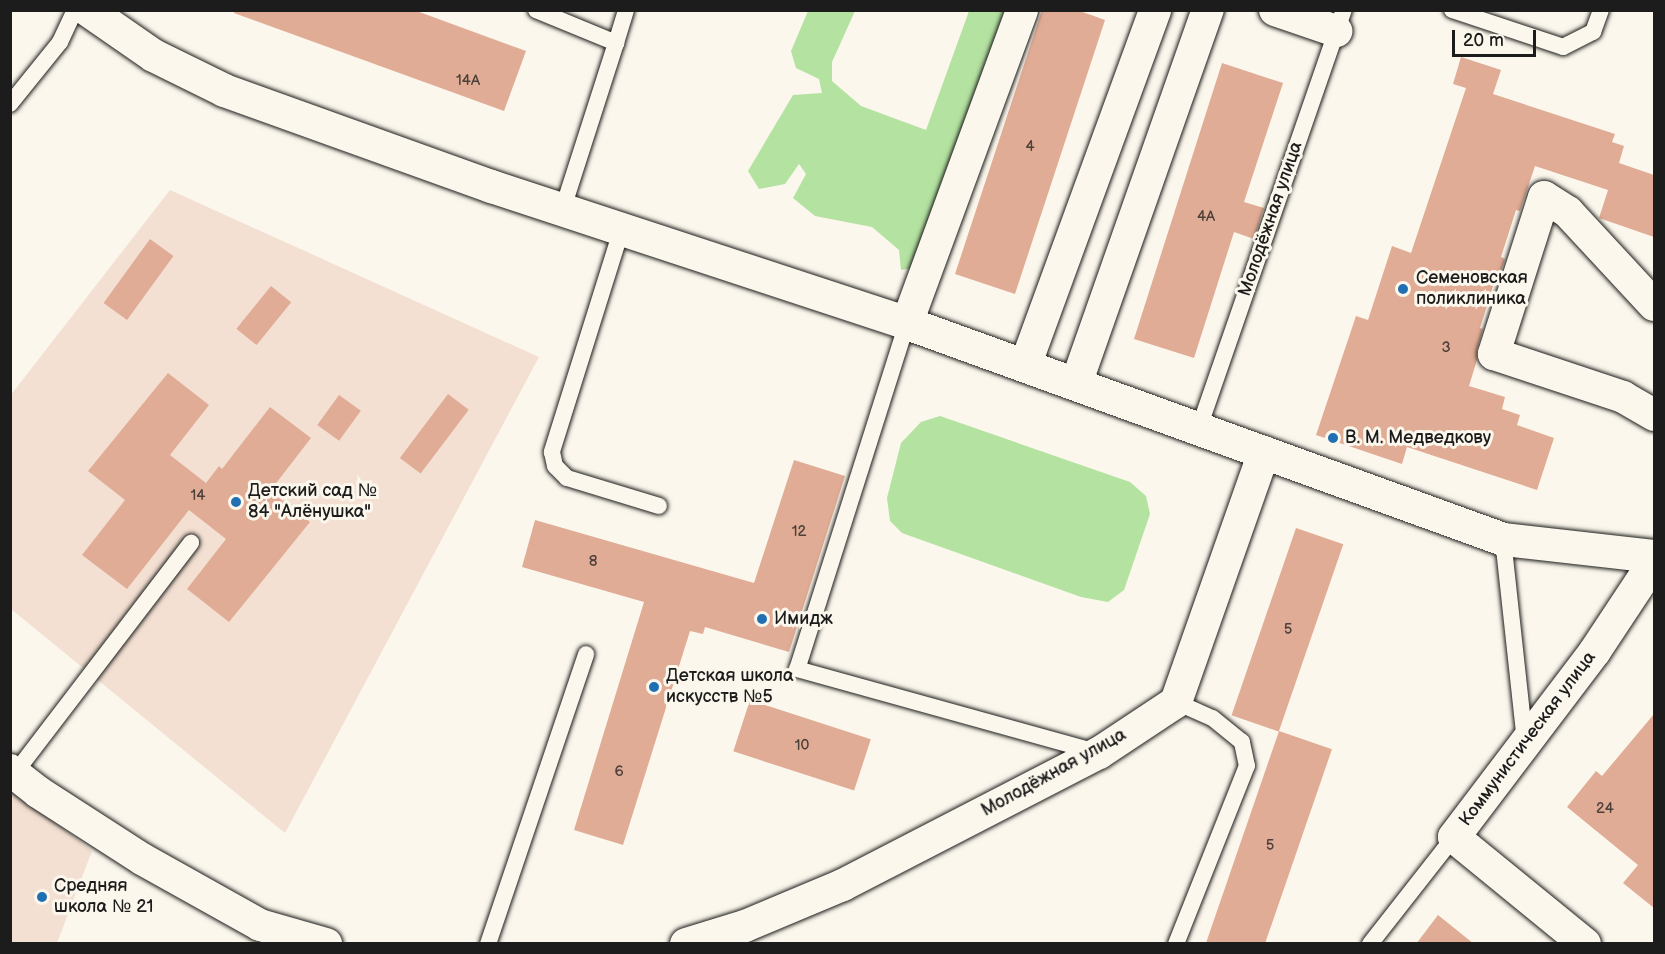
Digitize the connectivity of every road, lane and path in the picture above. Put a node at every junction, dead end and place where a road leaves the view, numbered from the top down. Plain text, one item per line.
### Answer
1 (75, 10) edge
2 (88, 10) edge
3 (536, 10) edge
4 (626, 10) edge
5 (1022, 10) edge
6 (1155, 10) edge
7 (1208, 10) edge
8 (1275, 10) edge
9 (1452, 10) edge
10 (1601, 10) edge
11 (1340, 21) edge
12 (616, 43) junction
13 (10, 104) edge
14 (563, 208) junction
15 (622, 228) junction
16 (1654, 305) edge
17 (907, 323) junction
18 (1025, 366) junction
19 (1076, 384) junction
20 (1654, 415) edge
21 (1199, 428) junction
22 (1264, 452) junction
23 (659, 506) dead end
24 (1503, 539) junction
25 (191, 543) dead end
26 (1654, 556) edge
27 (1654, 562) edge
28 (586, 654) dead end
29 (1176, 702) junction
30 (1525, 744) junction
31 (1099, 753) junction
32 (13, 771) edge
33 (1454, 837) junction
34 (326, 944) edge
35 (488, 944) edge
36 (686, 944) edge
37 (1176, 944) edge
38 (1370, 944) edge
39 (1585, 944) edge

1 - 13 lane
2 - 14 street
3 - 12 lane
4 - 12 lane
5 - 17 street
6 - 18 street
7 - 19 street
8 - 11 street
9 - 10 lane
11 - 21 lane, Молодёжная улица
12 - 14 lane
14 - 15 street
15 - 17 street
15 - 23 lane
16 - 20 street
17 - 18 street
17 - 31 lane
18 - 19 street
19 - 21 street
21 - 22 street
22 - 24 street
22 - 29 street
24 - 26 street
24 - 30 lane
25 - 32 lane
27 - 30 street, Коммунистическая улица
28 - 35 lane
29 - 31 street, Молодёжная улица
29 - 37 lane
30 - 33 street, Коммунистическая улица
31 - 36 street, Молодёжная улица
32 - 34 street
33 - 38 lane
33 - 39 street, Коммунистическая улица

